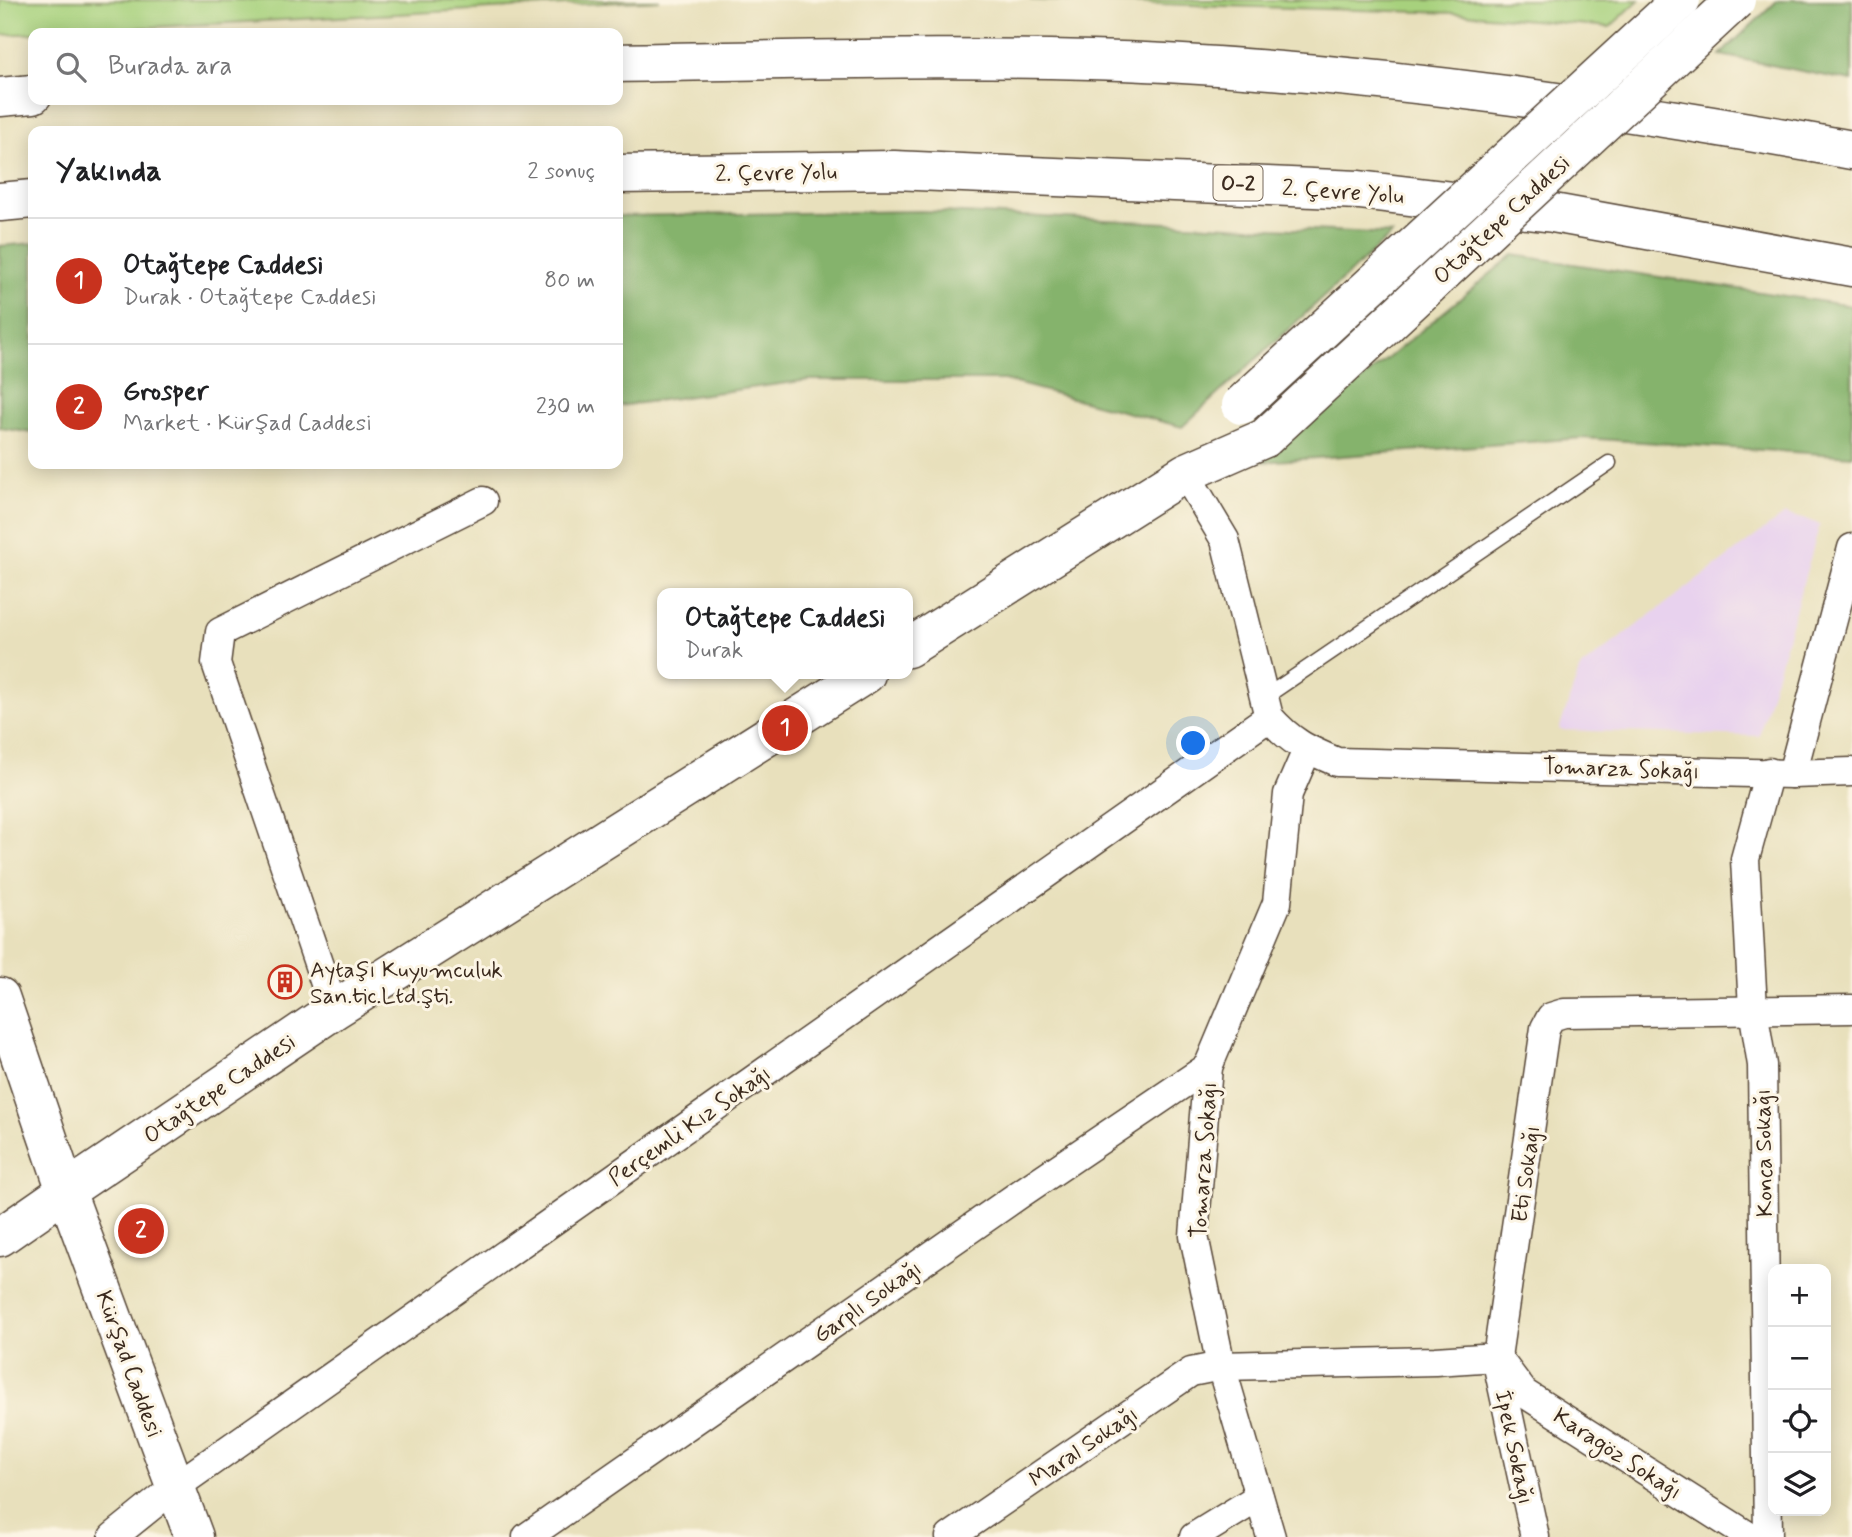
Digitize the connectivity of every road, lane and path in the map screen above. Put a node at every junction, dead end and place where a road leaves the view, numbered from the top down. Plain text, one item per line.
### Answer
1 (1681, 0) edge
2 (1736, 0) edge
3 (623, 63) edge
4 (28, 94) edge
5 (0, 97) edge
6 (1852, 150) edge
7 (623, 174) edge
8 (28, 199) edge
9 (0, 202) edge
10 (1852, 267) edge
11 (1609, 463) dead end
12 (1185, 472) junction
13 (483, 501) dead end
14 (1852, 548) edge
15 (913, 645) edge
16 (858, 679) edge
17 (1267, 707) junction
18 (1307, 750) junction
19 (1852, 772) edge
20 (1781, 773) junction
21 (0, 997) edge
22 (1753, 1009) junction
23 (1852, 1009) edge
24 (334, 1010) junction
25 (9, 1054) edge
26 (1208, 1067) junction
27 (66, 1191) junction
28 (0, 1237) edge
29 (1497, 1357) junction
30 (1221, 1366) junction
31 (175, 1487) junction
32 (1259, 1497) junction
33 (113, 1537) edge
34 (194, 1537) edge
35 (527, 1537) edge
36 (950, 1537) edge
37 (1194, 1537) edge
38 (1271, 1537) edge
39 (1535, 1537) edge
40 (1750, 1537) edge
41 (1768, 1537) edge

1 - 12 main road, Otağtepe Caddesi, bridge
2 - 12 main road, Otağtepe Caddesi, bridge
3 - 6 main road
4 - 5 main road
7 - 10 main road, 2. Çevre Yolu / O-2
8 - 9 main road
11 - 17 lane
12 - 15 main road
12 - 17 street
13 - 24 street
14 - 20 street, Konca Sokağı
16 - 24 main road, Otağtepe Caddesi
17 - 18 street, Tomarza Sokağı
17 - 31 street, Perçemli Kız Sokağı
18 - 20 street, Tomarza Sokağı
18 - 26 street, Tomarza Sokağı
19 - 20 street, Tomarza Sokağı
20 - 22 street, Konca Sokağı
21 - 25 main road, Kürşad Caddesi
22 - 23 street, Eti Sokağı
22 - 29 street, Eti Sokağı
22 - 41 street, Konca Sokağı
24 - 27 main road, Otağtepe Caddesi
25 - 27 main road, Kürşad Caddesi
26 - 30 street, Tomarza Sokağı
26 - 35 street, Garplı Sokağı
27 - 28 main road, Otağtepe Caddesi
27 - 31 main road, Kürşad Caddesi
29 - 30 street
29 - 39 street, İpek Sokağı
29 - 40 street, Karagöz Sokağı
30 - 32 street, Tomarza Sokağı
30 - 36 street, Maral Sokağı
31 - 33 street, Perçemli Kız Sokağı
31 - 34 main road, Kürşad Caddesi
32 - 37 street
32 - 38 street, Tomarza Sokağı

